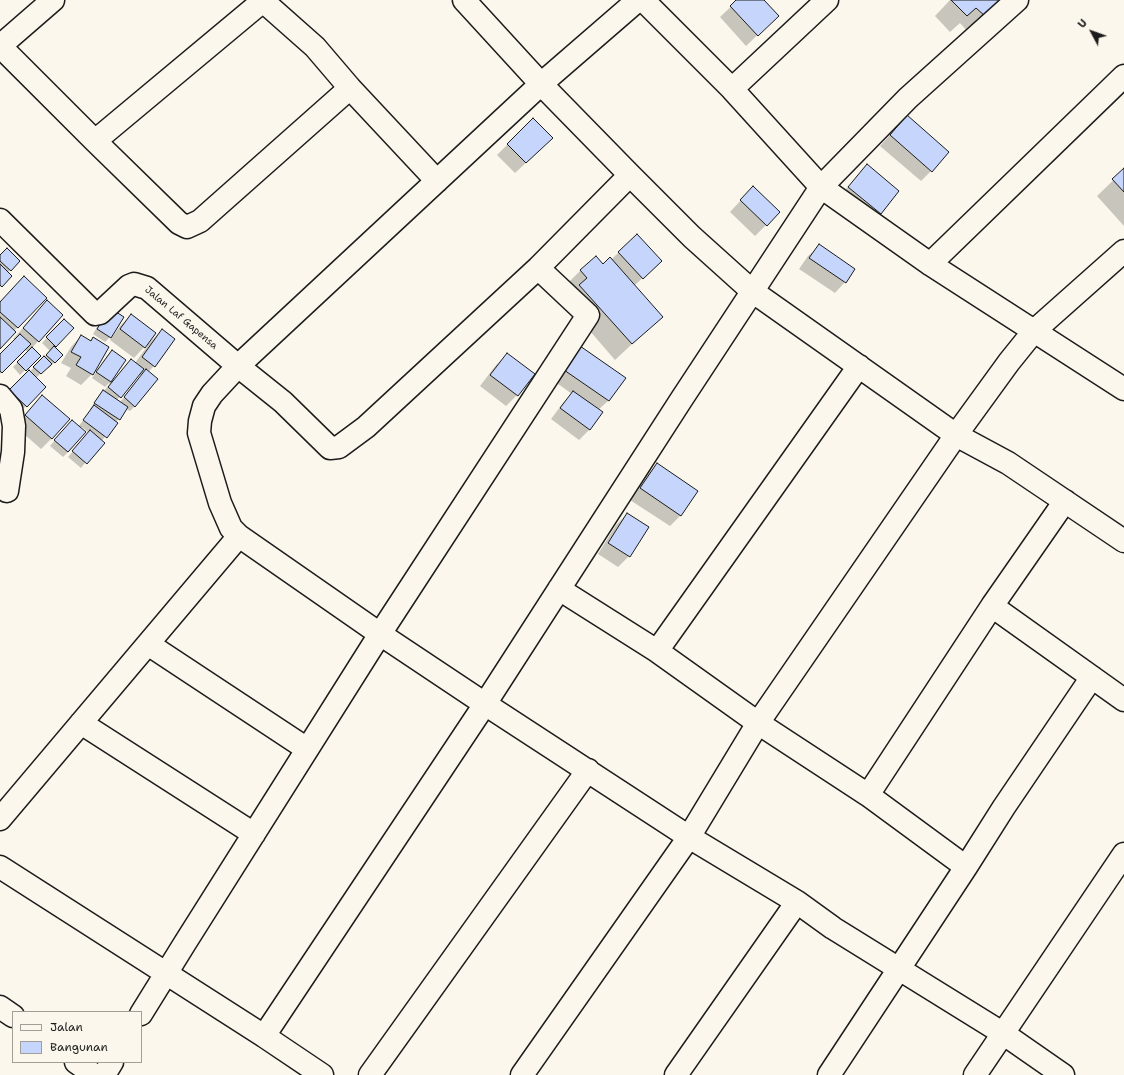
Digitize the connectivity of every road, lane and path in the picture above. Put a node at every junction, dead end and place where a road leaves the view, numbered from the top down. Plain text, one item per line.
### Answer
1 (53, 0) edge
2 (464, 0) edge
3 (638, 0) edge
4 (643, 0) edge
5 (827, 0) edge
6 (1017, 0) edge
7 (263, 1) edge
8 (1124, 76) edge
9 (541, 84) junction
10 (350, 88) junction
11 (732, 89) junction
12 (95, 142) junction
13 (630, 175) junction
14 (437, 181) junction
15 (821, 187) junction
16 (0, 220) edge
17 (1124, 251) edge
18 (930, 264) junction
19 (538, 268) junction
20 (752, 291) junction
21 (1034, 331) junction
22 (238, 366) junction
23 (859, 366) junction
24 (1124, 389) edge
25 (0, 396) edge
26 (956, 435) junction
27 (7, 491) dead end
28 (1064, 501) junction
29 (239, 536) junction
30 (1124, 540) edge
31 (560, 589) junction
32 (992, 606) junction
33 (380, 634) junction
34 (148, 644) junction
35 (657, 651) junction
36 (1092, 677) junction
37 (1124, 700) edge
38 (485, 704) junction
39 (81, 723) junction
40 (758, 723) junction
41 (307, 749) junction
42 (588, 770) junction
43 (868, 795) junction
44 (0, 819) edge
45 (254, 834) junction
46 (689, 837) junction
47 (1124, 854) edge
48 (0, 867) edge
49 (966, 867) junction
50 (797, 902) junction
51 (898, 968) junction
52 (166, 974) junction
53 (0, 1007) edge
54 (142, 1012) edge
55 (12, 1015) edge
56 (1004, 1034) junction
57 (264, 1036) junction
58 (77, 1063) edge
59 (111, 1063) edge
60 (94, 1075) edge
61 (104, 1075) edge
62 (322, 1075) edge
63 (370, 1075) edge
64 (522, 1075) edge
65 (676, 1075) edge
66 (829, 1075) edge
67 (975, 1075) edge
68 (1064, 1075) edge

1 - 12 street
2 - 9 street
3 - 9 street
4 - 11 street
5 - 11 street
6 - 15 street
7 - 10 street
7 - 12 street
8 - 18 street
9 - 13 street
9 - 14 street
10 - 12 street
10 - 14 street
11 - 15 street
13 - 19 street
13 - 20 street
14 - 22 street
15 - 18 street
15 - 20 street
16 - 22 street, Jalan Laf Gapensa
17 - 21 street
18 - 21 street
19 - 22 street
19 - 33 street
20 - 23 street
20 - 31 street
21 - 24 street
21 - 26 street
22 - 29 street
23 - 26 street
23 - 35 street
25 - 27 street
26 - 28 street
26 - 40 street
28 - 30 street
28 - 32 street
29 - 33 street
29 - 34 street
31 - 35 street
31 - 38 street
32 - 36 street
32 - 43 street
33 - 38 street
33 - 41 street
34 - 39 street
34 - 41 street
35 - 40 street
36 - 37 street
36 - 49 street
38 - 42 street
38 - 57 street
39 - 44 street
39 - 45 street
40 - 43 street
40 - 46 street
41 - 45 street
42 - 46 street
42 - 63 street
43 - 49 street
45 - 52 street
46 - 50 street
46 - 64 street
47 - 56 street
48 - 52 street
49 - 51 street
50 - 51 street
50 - 65 street
51 - 56 street
51 - 66 street
52 - 54 street
52 - 57 street
53 - 55 street
56 - 67 street
56 - 68 street
57 - 62 street
58 - 60 street
59 - 61 street

